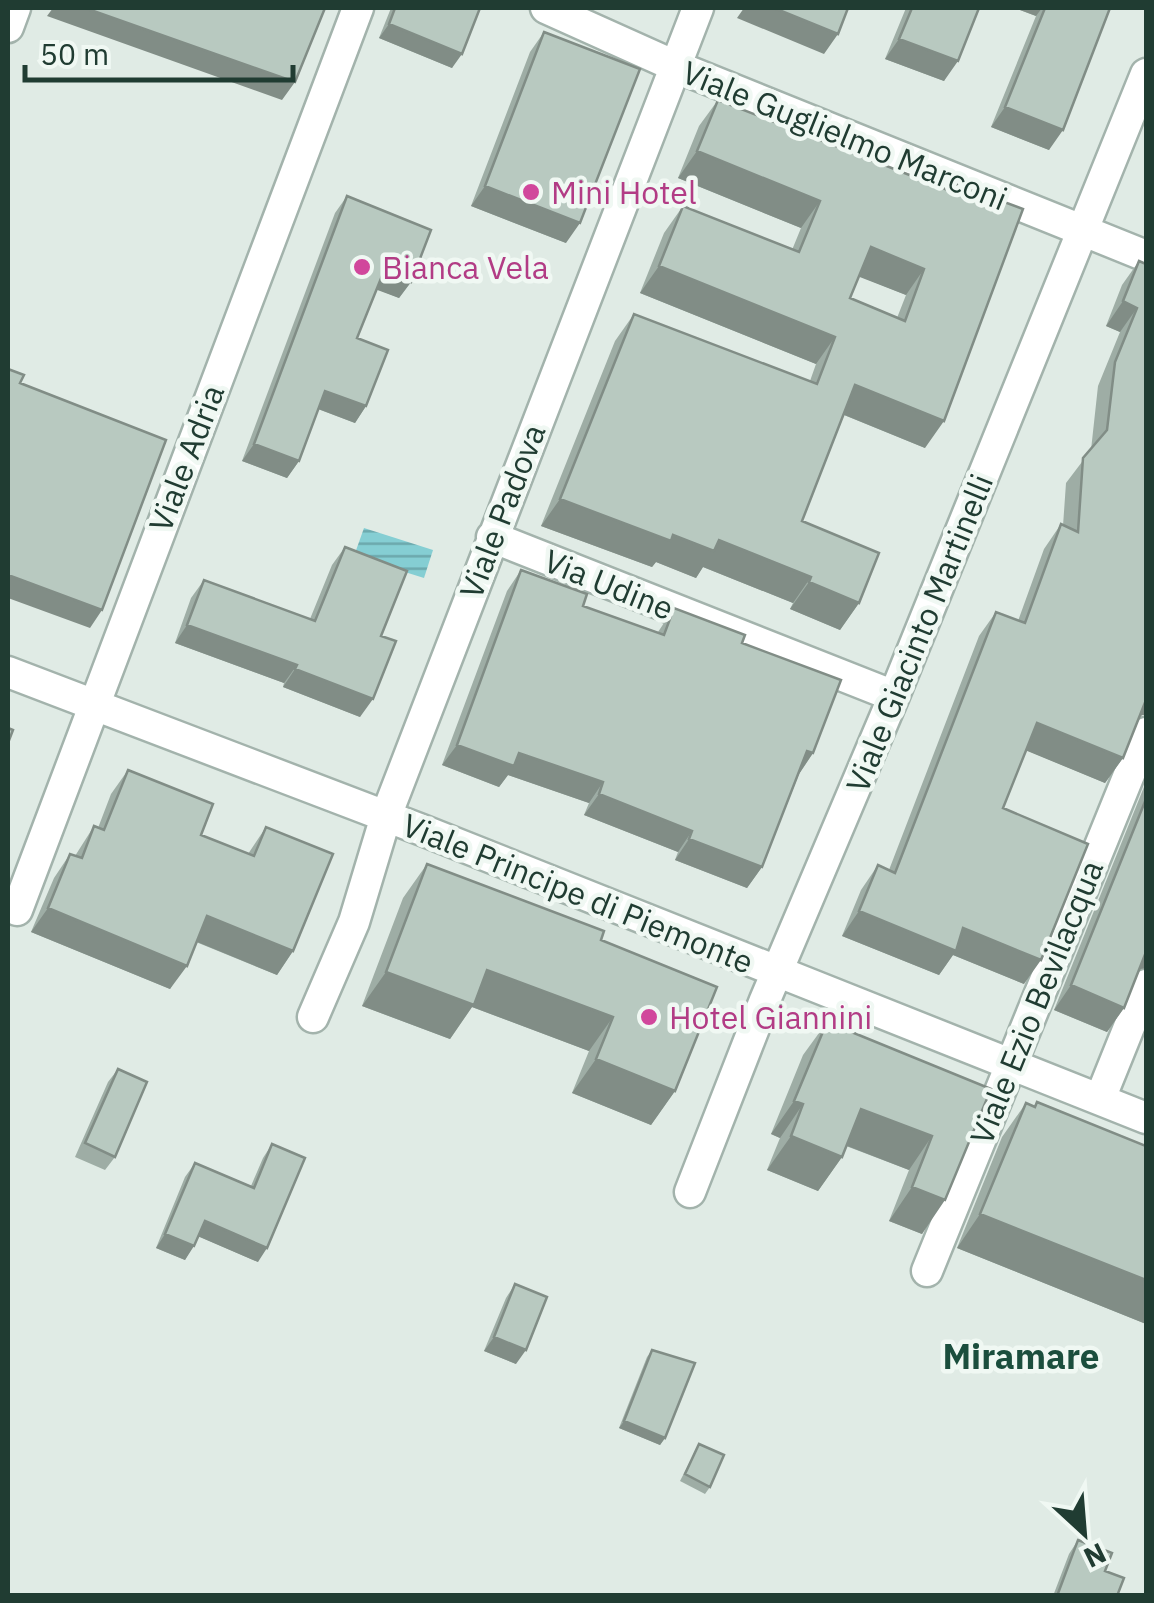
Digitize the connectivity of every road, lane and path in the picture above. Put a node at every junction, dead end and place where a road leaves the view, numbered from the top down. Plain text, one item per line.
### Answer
1 (15, 8) edge
2 (358, 8) edge
3 (546, 8) edge
4 (698, 8) edge
5 (8, 27) edge
6 (675, 66) junction
7 (1146, 74) edge
8 (1083, 230) junction
9 (1146, 256) edge
10 (492, 537) junction
11 (8, 672) edge
12 (894, 696) junction
13 (93, 704) junction
14 (1146, 732) edge
15 (386, 816) junction
16 (16, 910) dead end
17 (777, 973) junction
18 (1146, 985) edge
19 (312, 1017) dead end
20 (1008, 1064) junction
21 (1100, 1099) junction
22 (1146, 1118) edge
23 (690, 1192) dead end
24 (926, 1271) dead end

1 - 5 street
2 - 13 street, Viale Adria
3 - 6 street, Viale Guglielmo Marconi
4 - 6 street, Viale Padova
6 - 8 street, Viale Guglielmo Marconi
6 - 10 street, Viale Padova
7 - 8 street, Viale Giacinto Martinelli
8 - 9 street, Viale Guglielmo Marconi
8 - 12 street, Viale Giacinto Martinelli
10 - 12 street, Via Udine
10 - 15 street, Viale Padova
11 - 13 street, Viale Principe di Piemonte
12 - 17 street, Viale Giacinto Martinelli
13 - 15 street, Viale Principe di Piemonte
13 - 16 street, Viale Adria
14 - 20 street, Viale Ezio Bevilacqua
15 - 17 street, Viale Principe di Piemonte
15 - 19 street, Viale Padova
17 - 20 street, Viale Principe di Piemonte
17 - 23 street, Viale Giacinto Martinelli
18 - 21 street
20 - 21 street, Viale Principe di Piemonte
20 - 24 street, Viale Ezio Bevilacqua
21 - 22 street, Viale Principe di Piemonte

